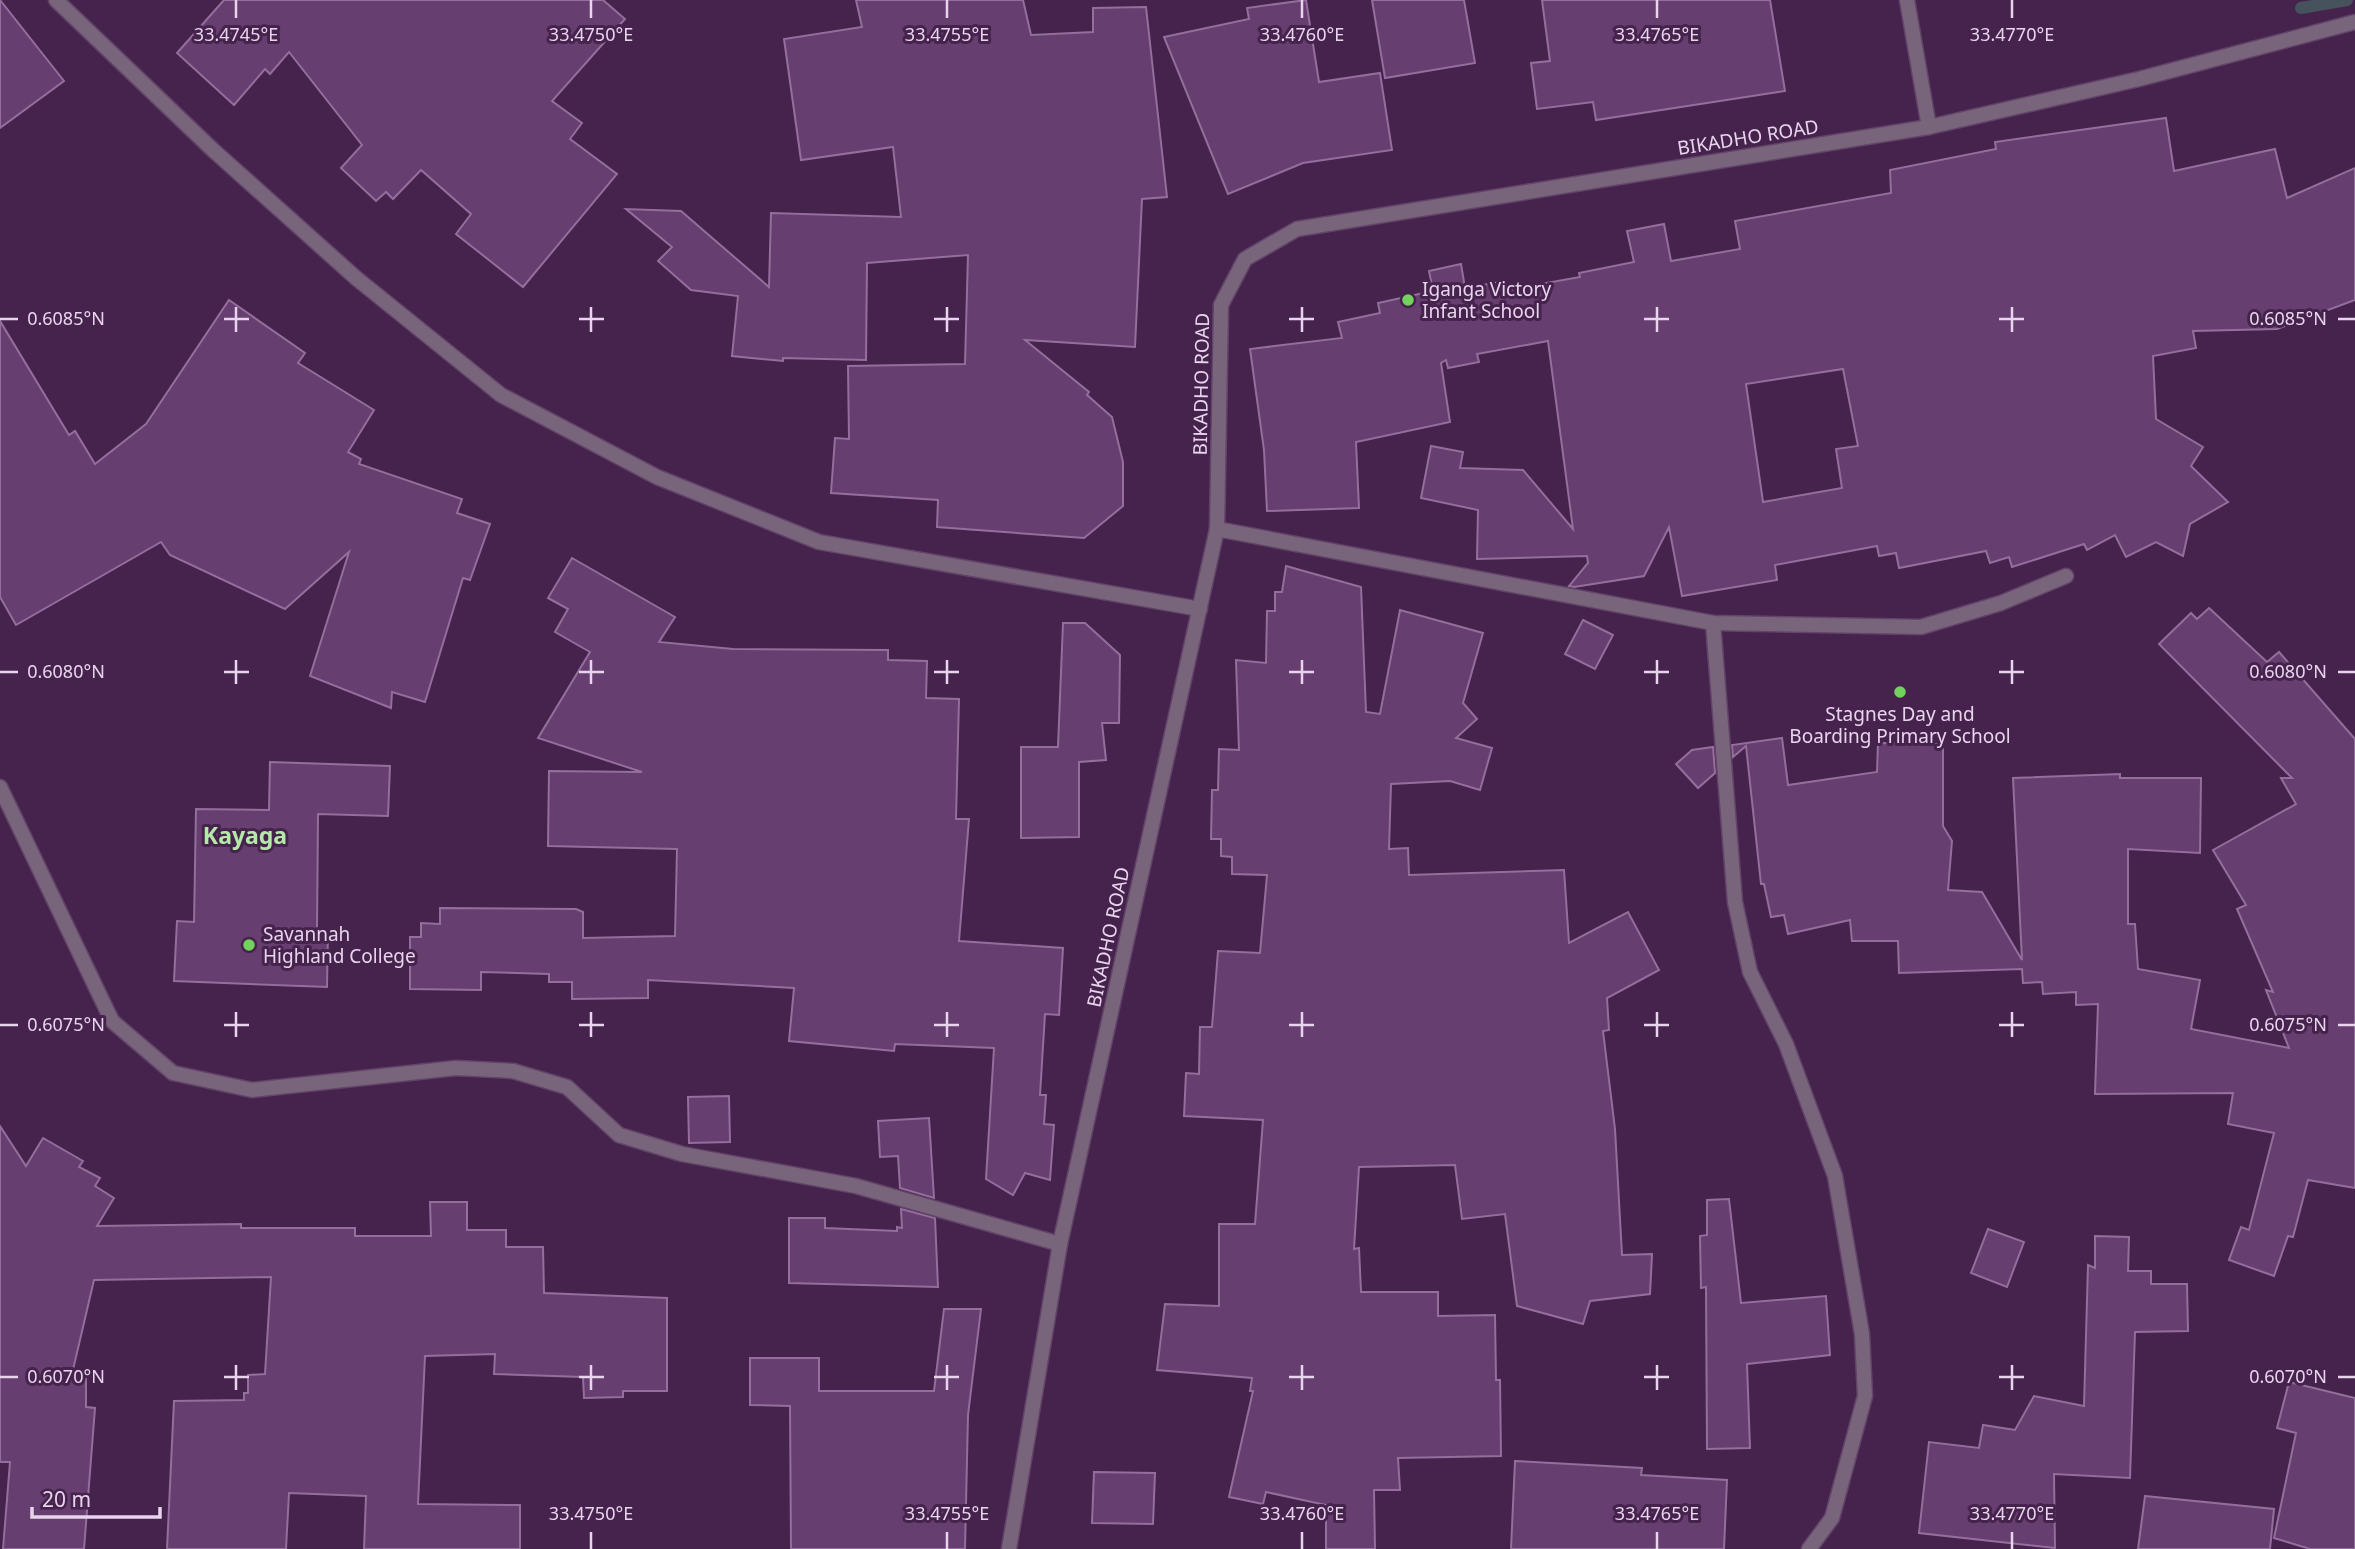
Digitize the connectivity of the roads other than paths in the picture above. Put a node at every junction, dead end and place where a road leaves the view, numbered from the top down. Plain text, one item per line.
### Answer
1 (56, 0) edge
2 (1907, 0) edge
3 (2355, 22) edge
4 (1928, 127) junction
5 (1217, 529) junction
6 (2066, 576) dead end
7 (1200, 609) junction
8 (1713, 623) junction
9 (0, 787) edge
10 (1060, 1244) junction
11 (1009, 1549) edge
12 (1809, 1549) edge

1 - 7 street
2 - 4 street
3 - 4 street, BIKADHO ROAD
4 - 5 street, BIKADHO ROAD
5 - 7 street, BIKADHO ROAD
5 - 8 street
6 - 8 street
7 - 10 street, BIKADHO ROAD
8 - 12 street
9 - 10 street
10 - 11 street, BIKADHO ROAD

